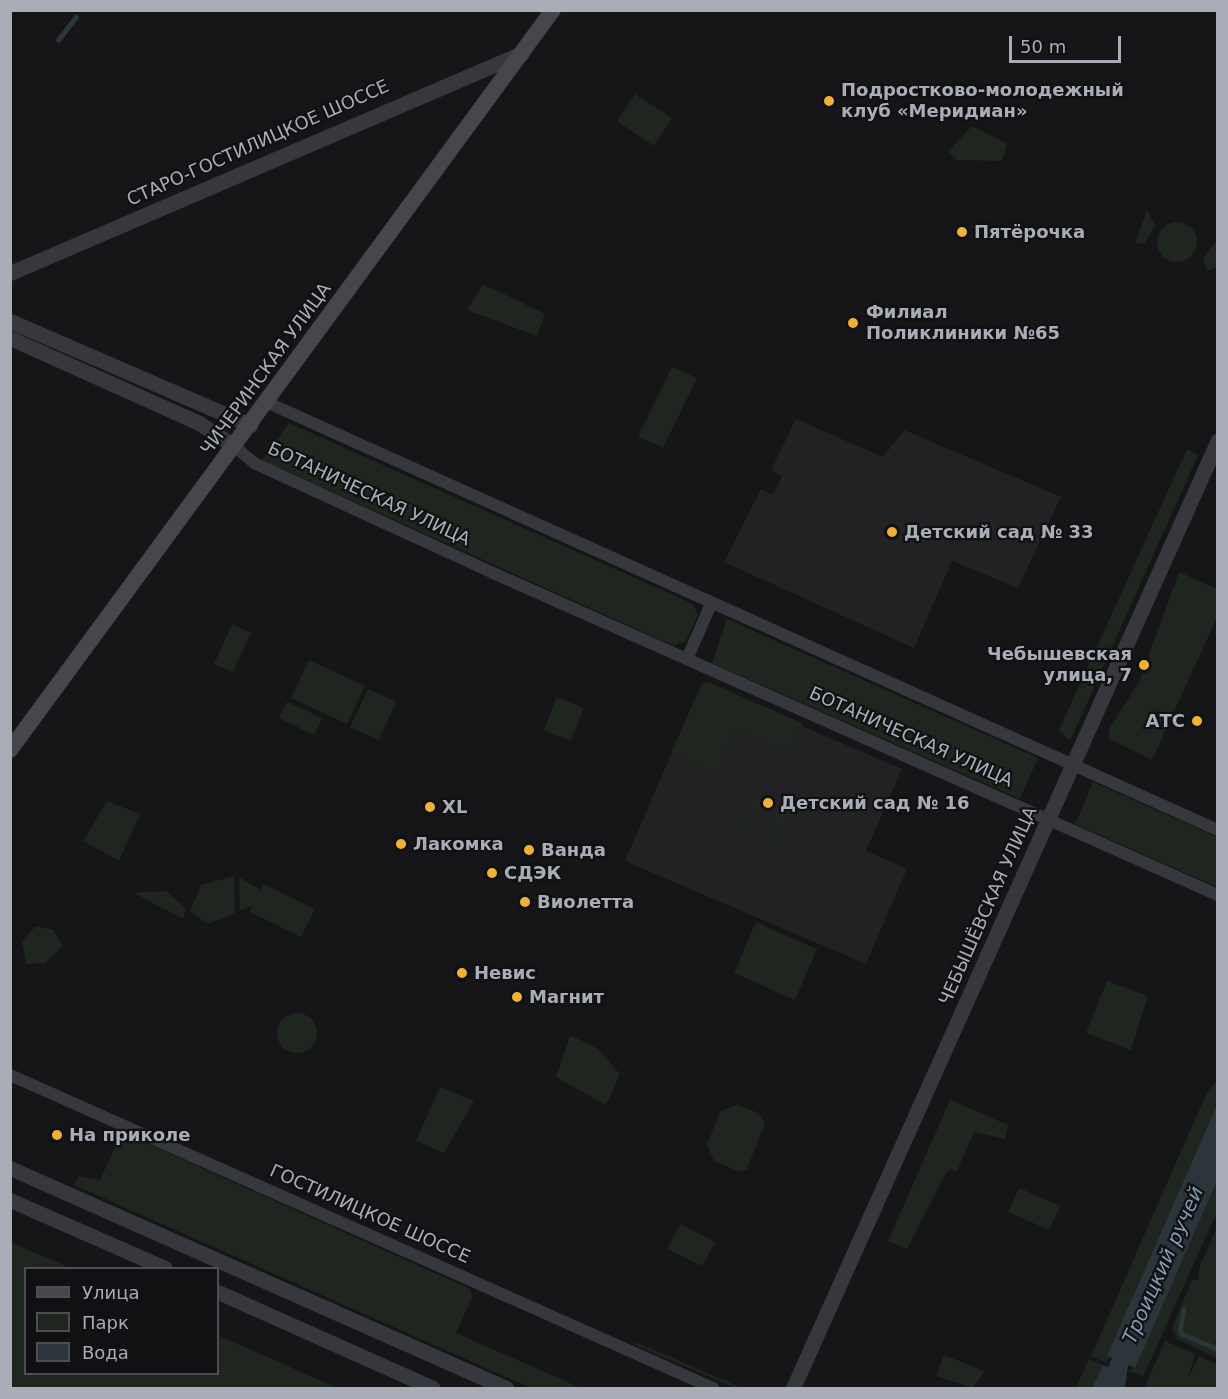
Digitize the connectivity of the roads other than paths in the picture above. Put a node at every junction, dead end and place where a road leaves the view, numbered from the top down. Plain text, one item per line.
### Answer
1 (554, 10) edge
2 (522, 53) junction
3 (10, 273) edge
4 (10, 321) edge
5 (10, 338) edge
6 (266, 402) junction
7 (250, 425) junction
8 (1218, 440) edge
9 (234, 446) junction
10 (711, 604) junction
11 (687, 659) junction
12 (10, 750) edge
13 (1073, 765) junction
14 (1048, 819) junction
15 (1218, 830) edge
16 (1218, 895) edge
17 (10, 1075) edge
18 (10, 1168) edge
19 (10, 1200) edge
20 (161, 1267) edge
21 (219, 1292) edge
22 (433, 1389) edge
23 (506, 1389) edge
24 (713, 1389) edge
25 (793, 1389) edge

1 - 2 main road, ЧИЧЕРИНСКАЯ УЛИЦА
2 - 3 street, СТАРО-ГОСТИЛИЦКОЕ ШОССЕ
2 - 6 main road, ЧИЧЕРИНСКАЯ УЛИЦА
4 - 7 street
5 - 9 street, БОТАНИЧЕСКАЯ УЛИЦА
6 - 7 main road, ЧИЧЕРИНСКАЯ УЛИЦА
6 - 10 street
7 - 9 main road, ЧИЧЕРИНСКАЯ УЛИЦА
8 - 13 street, ЧЕБЫШЁВСКАЯ УЛИЦА
9 - 11 street, БОТАНИЧЕСКАЯ УЛИЦА
9 - 12 main road, ЧИЧЕРИНСКАЯ УЛИЦА
10 - 11 street
10 - 13 street
11 - 14 street, БОТАНИЧЕСКАЯ УЛИЦА
13 - 14 street, ЧЕБЫШЁВСКАЯ УЛИЦА
13 - 15 street
14 - 16 street, БОТАНИЧЕСКАЯ УЛИЦА
14 - 25 street, ЧЕБЫШЁВСКАЯ УЛИЦА
17 - 24 street, ГОСТИЛИЦКОЕ ШОССЕ
18 - 23 street
19 - 20 street
21 - 22 street

